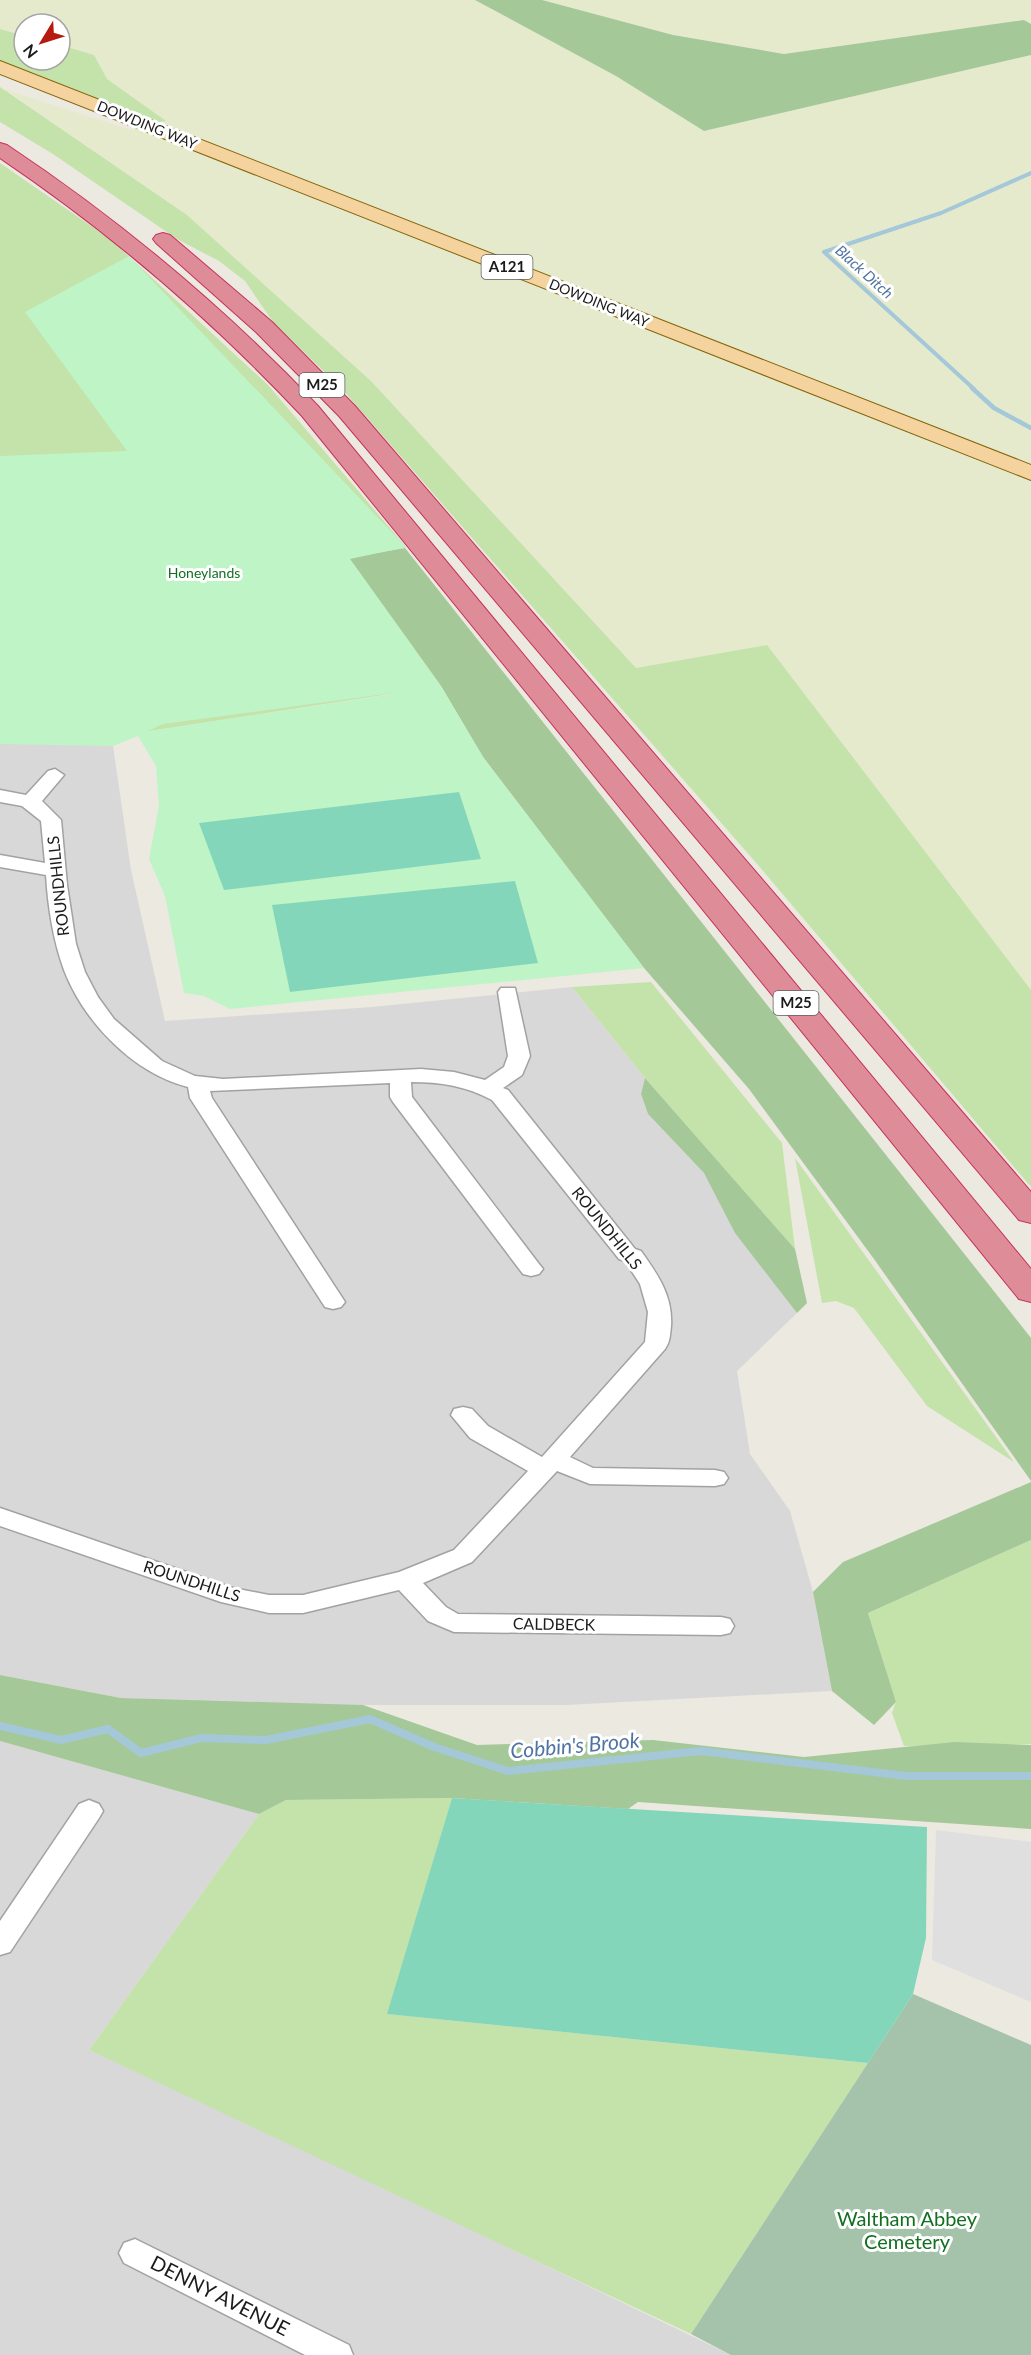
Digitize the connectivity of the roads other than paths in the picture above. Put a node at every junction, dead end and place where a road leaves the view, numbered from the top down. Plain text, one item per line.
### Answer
1 (0, 67) edge
2 (0, 128) edge
3 (0, 149) edge
4 (117, 205) dead end
5 (143, 224) dead end
6 (1031, 473) edge
7 (55, 775) dead end
8 (0, 795) edge
9 (30, 803) junction
10 (0, 861) edge
11 (56, 871) junction
12 (508, 992) dead end
13 (400, 1076) junction
14 (198, 1083) junction
15 (488, 1088) junction
16 (1031, 1213) edge
17 (531, 1269) dead end
18 (1031, 1291) edge
19 (333, 1302) dead end
20 (463, 1415) dead end
21 (549, 1465) junction
22 (715, 1478) dead end
23 (0, 1517) edge
24 (405, 1580) junction
25 (721, 1626) dead end
26 (89, 1811) dead end
27 (5, 1928) edge
28 (135, 2253) dead end
29 (338, 2355) edge

1 - 6 main road, DOWDING WAY / A121
2 - 4 highway
3 - 18 highway, M25
5 - 16 highway, M25
7 - 9 street
8 - 9 street, ROUNDHILLS
9 - 11 street, ROUNDHILLS
10 - 11 street
11 - 14 street, ROUNDHILLS
12 - 15 street
13 - 14 street, ROUNDHILLS
13 - 15 street, ROUNDHILLS
13 - 17 street
14 - 19 street
15 - 21 street, ROUNDHILLS
20 - 21 street
21 - 22 street
21 - 24 street, ROUNDHILLS
23 - 24 street, ROUNDHILLS
24 - 25 street, CALDBECK
26 - 27 street
28 - 29 street, DENNY AVENUE

